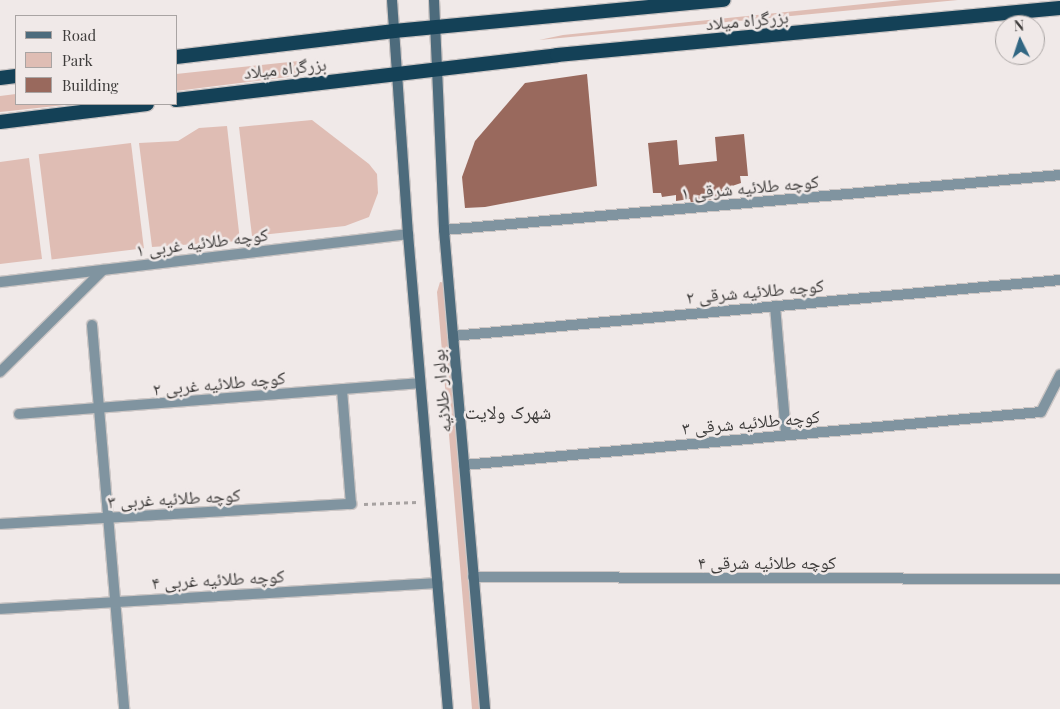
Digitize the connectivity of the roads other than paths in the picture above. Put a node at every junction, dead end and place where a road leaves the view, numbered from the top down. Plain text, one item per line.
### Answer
1 (392, 0) edge
2 (434, 0) edge
3 (724, 0) edge
4 (1060, 8) edge
5 (435, 27) junction
6 (394, 31) junction
7 (178, 57) edge
8 (438, 70) junction
9 (397, 74) junction
10 (15, 76) edge
11 (0, 78) edge
12 (178, 100) edge
13 (139, 105) edge
14 (0, 122) edge
15 (1060, 175) edge
16 (444, 230) junction
17 (408, 234) junction
18 (103, 270) junction
19 (1060, 280) edge
20 (0, 282) edge
21 (775, 306) junction
22 (92, 325) dead end
23 (453, 336) junction
24 (0, 372) edge
25 (1060, 375) edge
26 (420, 383) junction
27 (342, 390) junction
28 (98, 410) junction
29 (19, 414) dead end
30 (786, 434) junction
31 (464, 465) junction
32 (109, 518) junction
33 (0, 524) edge
34 (473, 577) junction
35 (1060, 579) edge
36 (437, 583) junction
37 (116, 600) junction
38 (0, 610) edge
39 (124, 709) edge
40 (448, 709) edge
41 (485, 709) edge

1 - 6 main road, بولوار طلائیه
2 - 5 main road, بولوار طلائیه
3 - 5 highway, بزرگراه میلاد
4 - 8 highway, بزرگراه میلاد
5 - 6 highway, بزرگراه میلاد
5 - 8 main road, بولوار طلائیه
6 - 7 highway, بزرگراه میلاد
6 - 9 main road, بولوار طلائیه
8 - 9 highway, بزرگراه میلاد
8 - 16 main road, بولوار طلائیه
9 - 12 highway, بزرگراه میلاد
9 - 17 main road, بولوار طلائیه
10 - 11 highway
13 - 14 highway
15 - 16 street, کوچه طلائیه شرقی ۱
16 - 23 main road, بولوار طلائیه
17 - 18 street, کوچه طلائیه غربی ۱
17 - 26 main road, بولوار طلائیه
18 - 20 street, کوچه طلائیه غربی ۱
18 - 24 street
19 - 21 street, کوچه طلائیه شرقی ۲
21 - 23 street, کوچه طلائیه شرقی ۲
21 - 30 street
22 - 28 street
23 - 31 main road, بولوار طلائیه
25 - 30 street, کوچه طلائیه شرقی ۳
26 - 27 street, کوچه طلائیه غربی ۲
26 - 36 main road, بولوار طلائیه
27 - 28 street, کوچه طلائیه غربی ۲
27 - 32 street, کوچه طلائیه غربی ۳
28 - 29 street, کوچه طلائیه غربی ۲
28 - 32 street
30 - 31 street, کوچه طلائیه شرقی ۳
31 - 34 main road, بولوار طلائیه
32 - 33 street, کوچه طلائیه غربی ۳
32 - 37 street
34 - 35 street, کوچه طلائیه شرقی ۴
34 - 41 main road, بولوار طلائیه
36 - 37 street, کوچه طلائیه غربی ۴
36 - 40 main road, بولوار طلائیه
37 - 38 street, کوچه طلائیه غربی ۴
37 - 39 street

